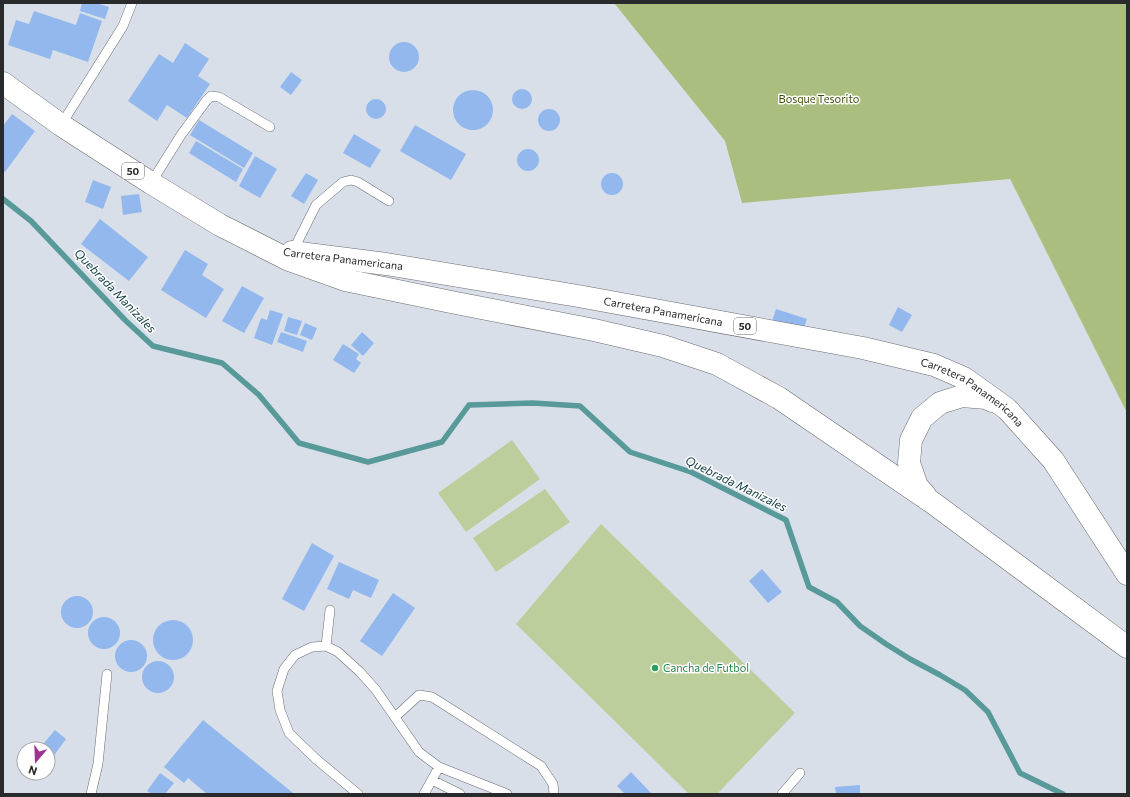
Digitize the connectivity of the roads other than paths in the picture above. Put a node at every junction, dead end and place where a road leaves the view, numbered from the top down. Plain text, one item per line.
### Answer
1 (132, 3) edge
2 (3, 83) edge
3 (61, 125) junction
4 (270, 127) dead end
5 (151, 183) junction
6 (389, 201) dead end
7 (269, 250) junction
8 (292, 252) junction
9 (1007, 409) junction
10 (933, 503) junction
11 (1127, 574) edge
12 (330, 610) dead end
13 (326, 646) junction
14 (1127, 647) edge
15 (107, 674) dead end
16 (395, 717) junction
17 (439, 767) junction
18 (800, 773) dead end
19 (432, 780) junction
20 (91, 794) edge
21 (358, 794) edge
22 (424, 794) edge
23 (460, 794) edge
24 (507, 794) edge
25 (554, 794) edge
26 (782, 794) edge

1 - 3 lane
2 - 3 highway, Carretera Panamericana / 50
3 - 5 highway, Carretera Panamericana / 50
4 - 5 lane
5 - 7 highway, Carretera Panamericana / 50
6 - 8 lane
7 - 8 highway, Carretera Panamericana / 50
7 - 10 highway, Carretera Panamericana / 50
8 - 9 highway, Carretera Panamericana / 50
9 - 10 highway
9 - 11 highway, Carretera Panamericana / 50
10 - 14 highway, Carretera Panamericana / 50
12 - 13 lane
13 - 16 lane
13 - 21 lane
15 - 20 lane
16 - 17 lane
16 - 25 lane
17 - 19 lane
17 - 24 lane
18 - 26 lane
19 - 22 lane
19 - 23 lane

